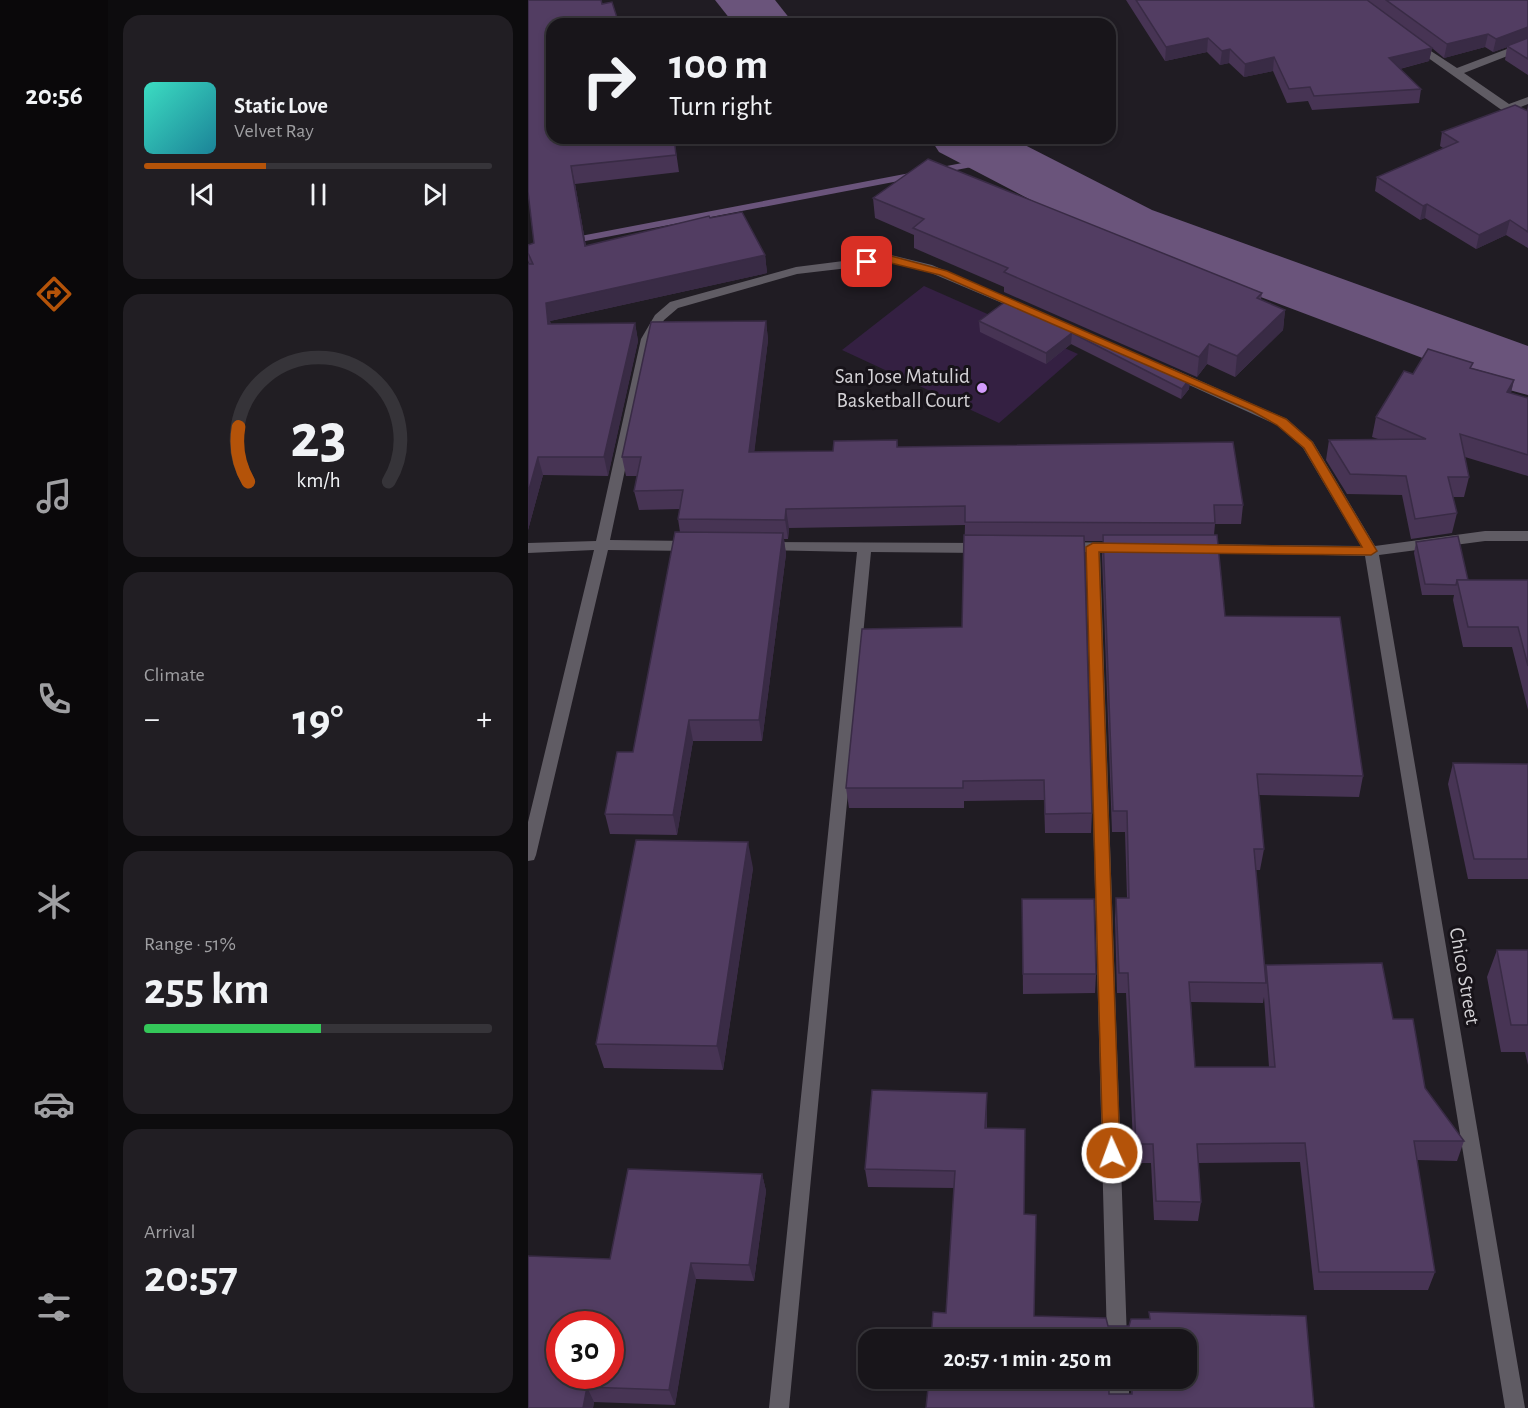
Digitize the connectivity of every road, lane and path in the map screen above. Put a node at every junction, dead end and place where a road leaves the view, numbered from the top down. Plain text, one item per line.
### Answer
1 (1401, 33) edge
2 (1528, 44) edge
3 (1455, 74) junction
4 (1528, 100) edge
5 (1507, 109) junction
6 (1528, 122) edge
7 (1040, 315) edge
8 (1159, 367) edge
9 (1528, 536) edge
10 (602, 545) junction
11 (709, 546) edge
12 (745, 547) edge
13 (1093, 547) junction
14 (528, 548) edge
15 (864, 548) junction
16 (1001, 548) edge
17 (1047, 548) edge
18 (1139, 548) edge
19 (1185, 549) edge
20 (1371, 551) junction
21 (528, 855) edge
22 (1117, 1329) edge
23 (1119, 1389) edge
24 (779, 1408) edge
25 (1119, 1408) edge
26 (1515, 1408) edge

1 - 3 street
2 - 3 street
3 - 5 street
4 - 5 street
5 - 6 street
7 - 10 street
8 - 20 street
9 - 20 street
10 - 11 street
10 - 14 street
10 - 21 street
12 - 15 street
13 - 17 street
13 - 18 street
13 - 22 street
15 - 16 street
15 - 24 street
19 - 20 street
20 - 26 street, Chico Street
23 - 25 street

